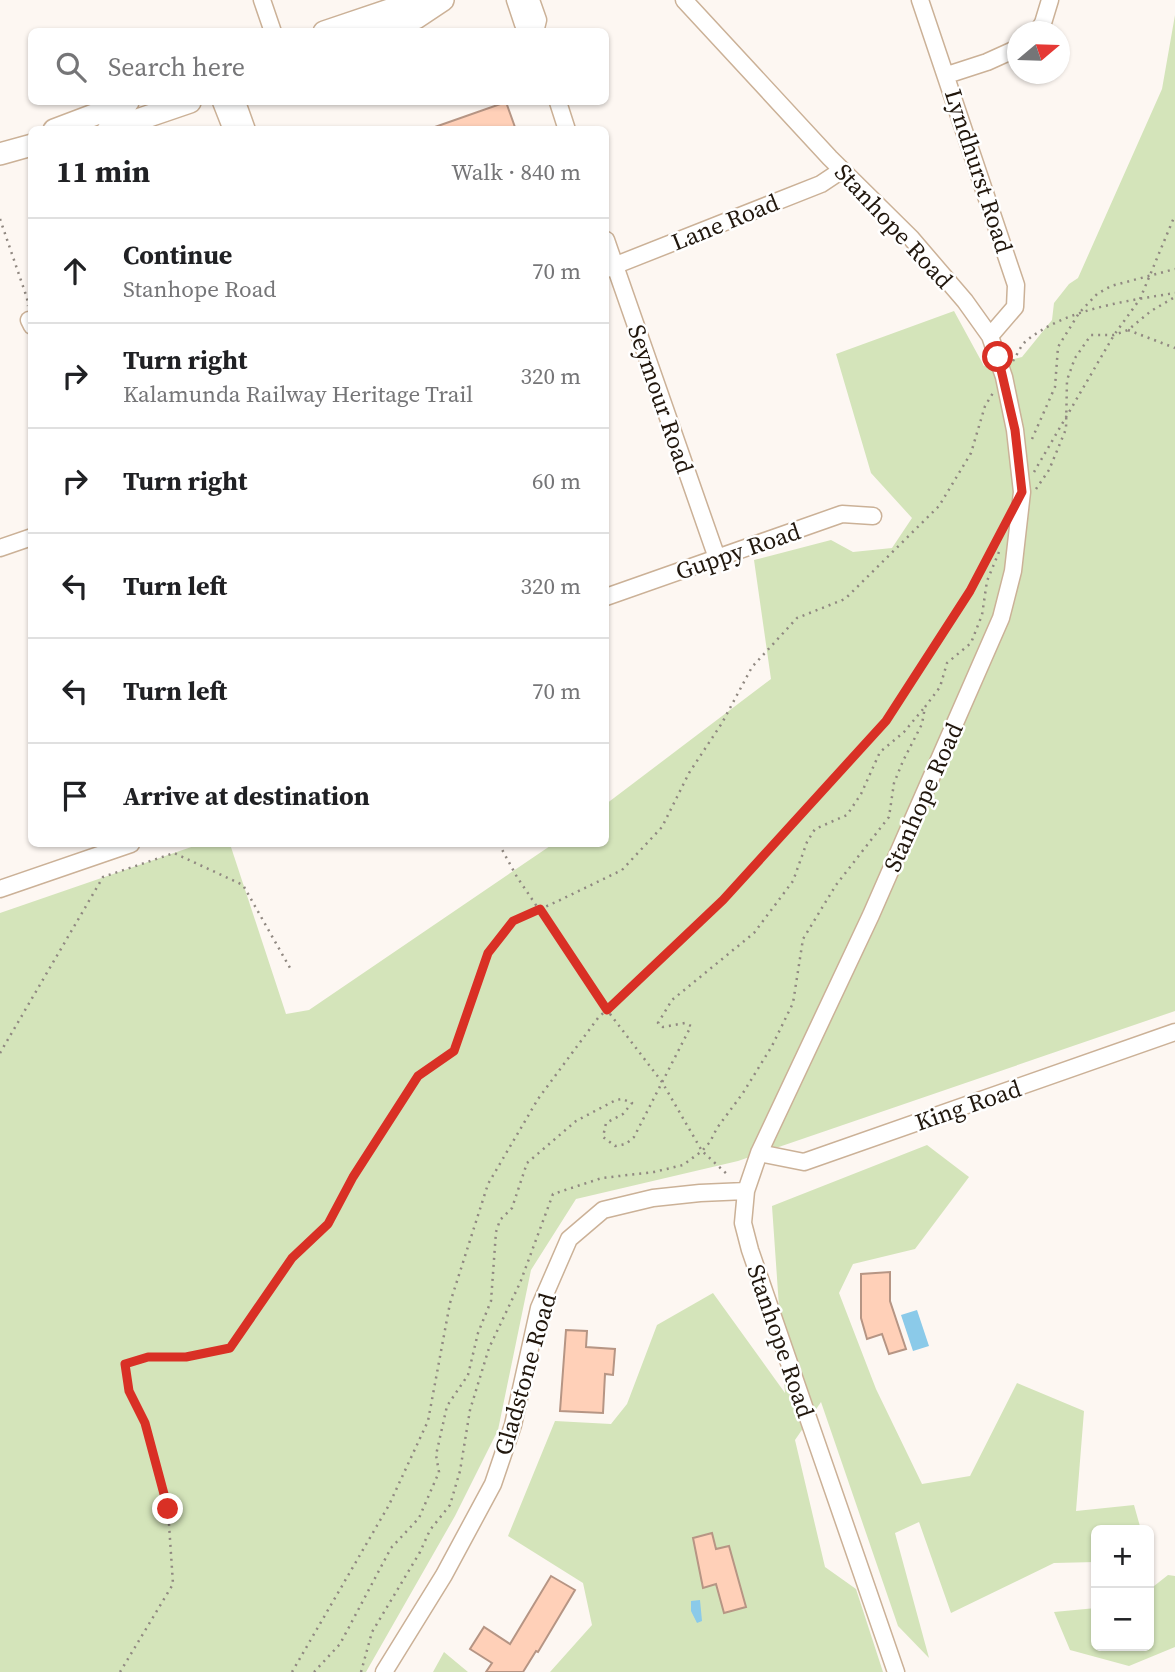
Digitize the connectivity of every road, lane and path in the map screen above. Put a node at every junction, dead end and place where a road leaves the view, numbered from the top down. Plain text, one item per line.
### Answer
1 (262, 0) edge
2 (419, 0) edge
3 (443, 0) edge
4 (515, 0) edge
5 (531, 0) edge
6 (684, 0) edge
7 (920, 0) edge
8 (1050, 0) edge
9 (1044, 21) edge
10 (272, 28) edge
11 (336, 28) edge
12 (390, 28) edge
13 (528, 28) edge
14 (535, 28) edge
15 (1007, 53) edge
16 (947, 75) junction
17 (120, 105) edge
18 (181, 105) edge
19 (222, 105) edge
20 (238, 105) edge
21 (559, 105) edge
22 (65, 126) edge
23 (120, 126) edge
24 (230, 126) edge
25 (246, 126) edge
26 (567, 126) edge
27 (28, 146) edge
28 (0, 155) edge
29 (842, 170) junction
30 (1175, 215) edge
31 (0, 219) edge
32 (610, 268) edge
33 (1175, 269) edge
34 (1149, 277) junction
35 (1175, 295) edge
36 (1140, 299) junction
37 (28, 306) edge
38 (1079, 313) junction
39 (1128, 330) junction
40 (1114, 335) junction
41 (990, 336) junction
42 (1175, 348) edge
43 (1004, 377) junction
44 (1066, 419) junction
45 (1019, 467) junction
46 (1022, 492) junction
47 (1021, 511) junction
48 (873, 516) dead end
49 (1003, 529) dead end
50 (28, 538) edge
51 (1003, 545) dead end
52 (0, 548) edge
53 (717, 558) junction
54 (609, 596) edge
55 (925, 707) junction
56 (122, 847) edge
57 (501, 847) edge
58 (0, 889) edge
59 (540, 909) junction
60 (290, 968) dead end
61 (607, 1010) junction
62 (1175, 1032) edge
63 (0, 1053) edge
64 (662, 1082) junction
65 (702, 1151) junction
66 (758, 1153) junction
67 (746, 1191) junction
68 (120, 1672) edge
69 (292, 1672) edge
70 (314, 1672) edge
71 (361, 1672) edge
72 (384, 1672) edge
73 (895, 1672) edge

1 - 10 street
2 - 11 main road
3 - 12 main road
4 - 13 street
5 - 14 street
6 - 29 street, Stanhope Road
7 - 16 street, Lyndhurst Road
8 - 9 street
15 - 16 street
16 - 41 street, Lyndhurst Road
17 - 22 main road
18 - 23 main road
19 - 24 street
20 - 25 street
21 - 26 street
27 - 28 main road
29 - 32 street, Lane Road
29 - 41 street, Stanhope Road
30 - 34 path
31 - 37 path
32 - 53 street, Seymour Road
33 - 34 path
34 - 36 path
34 - 38 path
35 - 36 path
35 - 39 path
36 - 38 path
36 - 40 path
38 - 43 path
38 - 45 path
39 - 40 path
39 - 42 path
40 - 44 path
40 - 44 path
41 - 43 street, Stanhope Road
43 - 45 street, Stanhope Road
43 - 59 path
44 - 46 path
44 - 47 path
45 - 46 street, Stanhope Road
46 - 47 street, Stanhope Road
47 - 66 street, Stanhope Road
48 - 53 street, Guppy Road
49 - 61 path
50 - 52 street
51 - 55 path
53 - 54 street, Guppy Road
55 - 64 path
55 - 65 path
56 - 58 street
57 - 59 path
59 - 61 path
59 - 68 path
60 - 63 path
61 - 64 path
61 - 69 path
62 - 66 street, King Road
64 - 65 path
64 - 70 path
65 - 67 path
65 - 71 path
66 - 67 street, Stanhope Road
67 - 72 street, Gladstone Road
67 - 73 street, Stanhope Road

